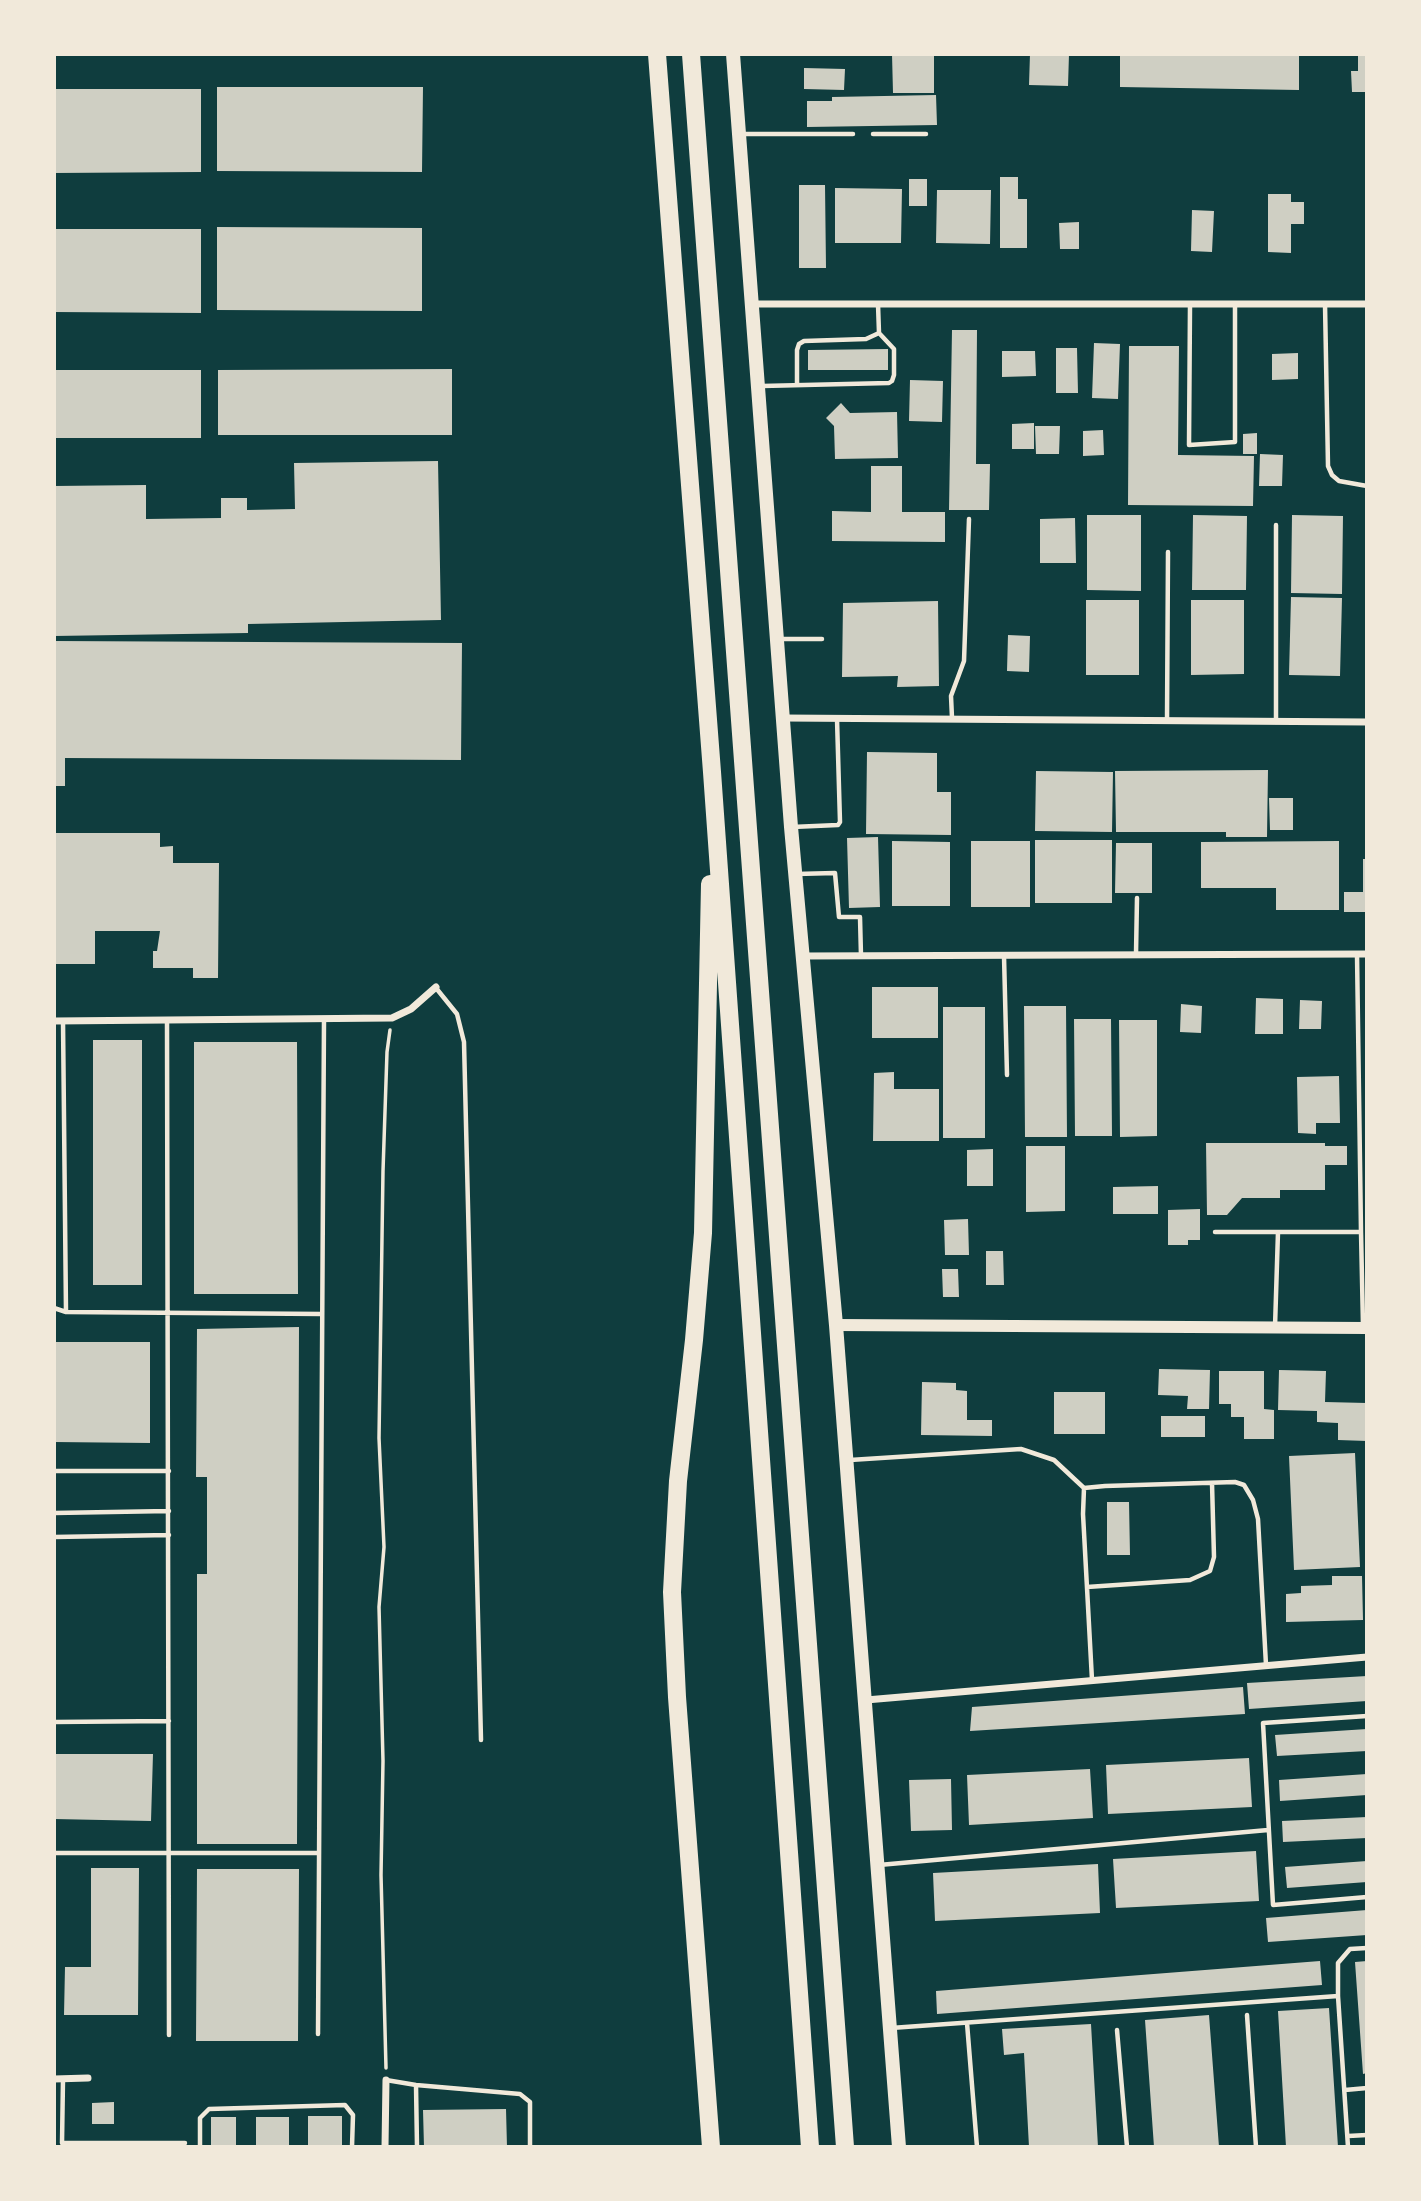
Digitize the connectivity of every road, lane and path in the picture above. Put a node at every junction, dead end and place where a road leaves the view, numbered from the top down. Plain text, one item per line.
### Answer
1 (657, 54) edge
2 (691, 54) edge
3 (733, 54) edge
4 (739, 134) junction
5 (853, 134) dead end
6 (873, 134) dead end
7 (926, 134) dead end
8 (752, 304) junction
9 (878, 304) junction
10 (1235, 304) junction
11 (1325, 304) junction
12 (1367, 304) edge
13 (1190, 305) junction
14 (879, 333) junction
15 (797, 385) junction
16 (758, 386) junction
17 (1367, 486) edge
18 (969, 519) dead end
19 (1276, 525) dead end
20 (1168, 552) dead end
21 (822, 639) dead end
22 (777, 640) junction
23 (783, 718) junction
24 (836, 718) junction
25 (952, 719) junction
26 (1167, 721) junction
27 (1276, 722) junction
28 (1367, 722) edge
29 (712, 772) junction
30 (792, 827) junction
31 (795, 874) junction
32 (1137, 898) dead end
33 (1357, 954) junction
34 (1367, 954) edge
35 (1136, 955) junction
36 (802, 956) junction
37 (861, 956) junction
38 (1004, 956) junction
39 (436, 987) joint
40 (392, 1018) junction
41 (324, 1019) junction
42 (167, 1020) junction
43 (58, 1021) edge
44 (1007, 1075) dead end
45 (1215, 1232) dead end
46 (1278, 1232) junction
47 (1361, 1232) junction
48 (54, 1308) edge
49 (66, 1312) junction
50 (168, 1314) junction
51 (322, 1314) junction
52 (836, 1325) junction
53 (1275, 1327) junction
54 (1365, 1328) edge
55 (847, 1460) junction
56 (54, 1471) edge
57 (169, 1471) junction
58 (1212, 1483) junction
59 (1084, 1488) junction
60 (169, 1511) junction
61 (54, 1513) edge
62 (169, 1535) junction
63 (54, 1537) edge
64 (1087, 1587) junction
65 (1367, 1657) edge
66 (1266, 1665) junction
67 (1092, 1680) junction
68 (866, 1700) junction
69 (1367, 1716) edge
70 (169, 1721) junction
71 (54, 1722) edge
72 (481, 1740) dead end
73 (1268, 1830) junction
74 (54, 1853) edge
75 (319, 1853) junction
76 (170, 1854) junction
77 (878, 1865) junction
78 (1367, 1897) edge
79 (1367, 1948) edge
80 (1338, 1996) junction
81 (1247, 2015) dead end
82 (967, 2023) junction
83 (890, 2028) junction
84 (1117, 2030) dead end
85 (318, 2034) dead end
86 (169, 2035) dead end
87 (88, 2078) dead end
88 (58, 2079) edge
89 (386, 2080) junction
90 (416, 2085) junction
91 (1367, 2088) edge
92 (1345, 2090) junction
93 (1367, 2135) edge
94 (1348, 2136) junction
95 (185, 2143) dead end
96 (200, 2147) edge
97 (352, 2147) edge
98 (385, 2147) edge
99 (417, 2147) edge
100 (530, 2147) edge
101 (711, 2147) edge
102 (810, 2147) edge
103 (845, 2147) edge
104 (899, 2147) edge
105 (977, 2147) edge
106 (1128, 2147) edge
107 (1256, 2147) edge
108 (1348, 2147) edge

1 - 29 highway
2 - 103 highway
3 - 4 main road
4 - 5 lane
4 - 8 main road
6 - 7 lane
8 - 9 street
8 - 16 main road
9 - 13 street
9 - 14 lane
10 - 11 street
10 - 13 street
10 - 13 lane
11 - 12 street
11 - 17 lane
14 - 15 lane
14 - 15 lane
15 - 16 lane
16 - 22 main road
18 - 25 lane
19 - 27 lane
20 - 26 lane
21 - 22 lane
22 - 23 main road
23 - 24 street
23 - 30 main road
24 - 25 street
24 - 30 lane
25 - 26 street
26 - 27 street
27 - 28 street
29 - 101 highway
29 - 102 highway
30 - 31 main road
31 - 36 main road
31 - 37 lane
32 - 35 lane
33 - 34 street
33 - 35 street
33 - 47 lane
35 - 38 street
36 - 37 street
36 - 52 main road
37 - 38 street
38 - 44 lane
39 - 40 street
39 - 72 lane
40 - 41 street
40 - 89 path
41 - 42 street
41 - 51 lane
42 - 43 street
42 - 50 lane
43 - 49 lane
45 - 46 lane
46 - 47 lane
46 - 53 lane
47 - 54 lane
48 - 49 lane
49 - 50 lane
50 - 51 lane
50 - 57 lane
51 - 75 lane
52 - 53 street
52 - 55 main road
53 - 54 street
55 - 59 lane
55 - 68 main road
56 - 57 lane
57 - 60 lane
58 - 59 lane
58 - 64 lane
58 - 66 lane
59 - 64 lane
60 - 61 lane
60 - 62 lane
62 - 63 lane
62 - 70 lane
64 - 67 lane
65 - 66 street
66 - 67 street
67 - 68 street
68 - 77 main road
69 - 73 lane
70 - 71 lane
70 - 76 lane
73 - 77 lane
73 - 78 lane
74 - 76 lane
75 - 76 lane
75 - 85 lane
76 - 86 lane
77 - 83 main road
79 - 80 lane
80 - 82 lane
80 - 92 lane
81 - 107 lane
82 - 83 lane
82 - 105 lane
83 - 104 main road
84 - 106 lane
87 - 88 street
88 - 95 lane
89 - 90 lane
89 - 98 street
90 - 99 lane
90 - 100 lane
91 - 92 lane
92 - 94 lane
93 - 94 lane
94 - 108 lane
96 - 97 lane

